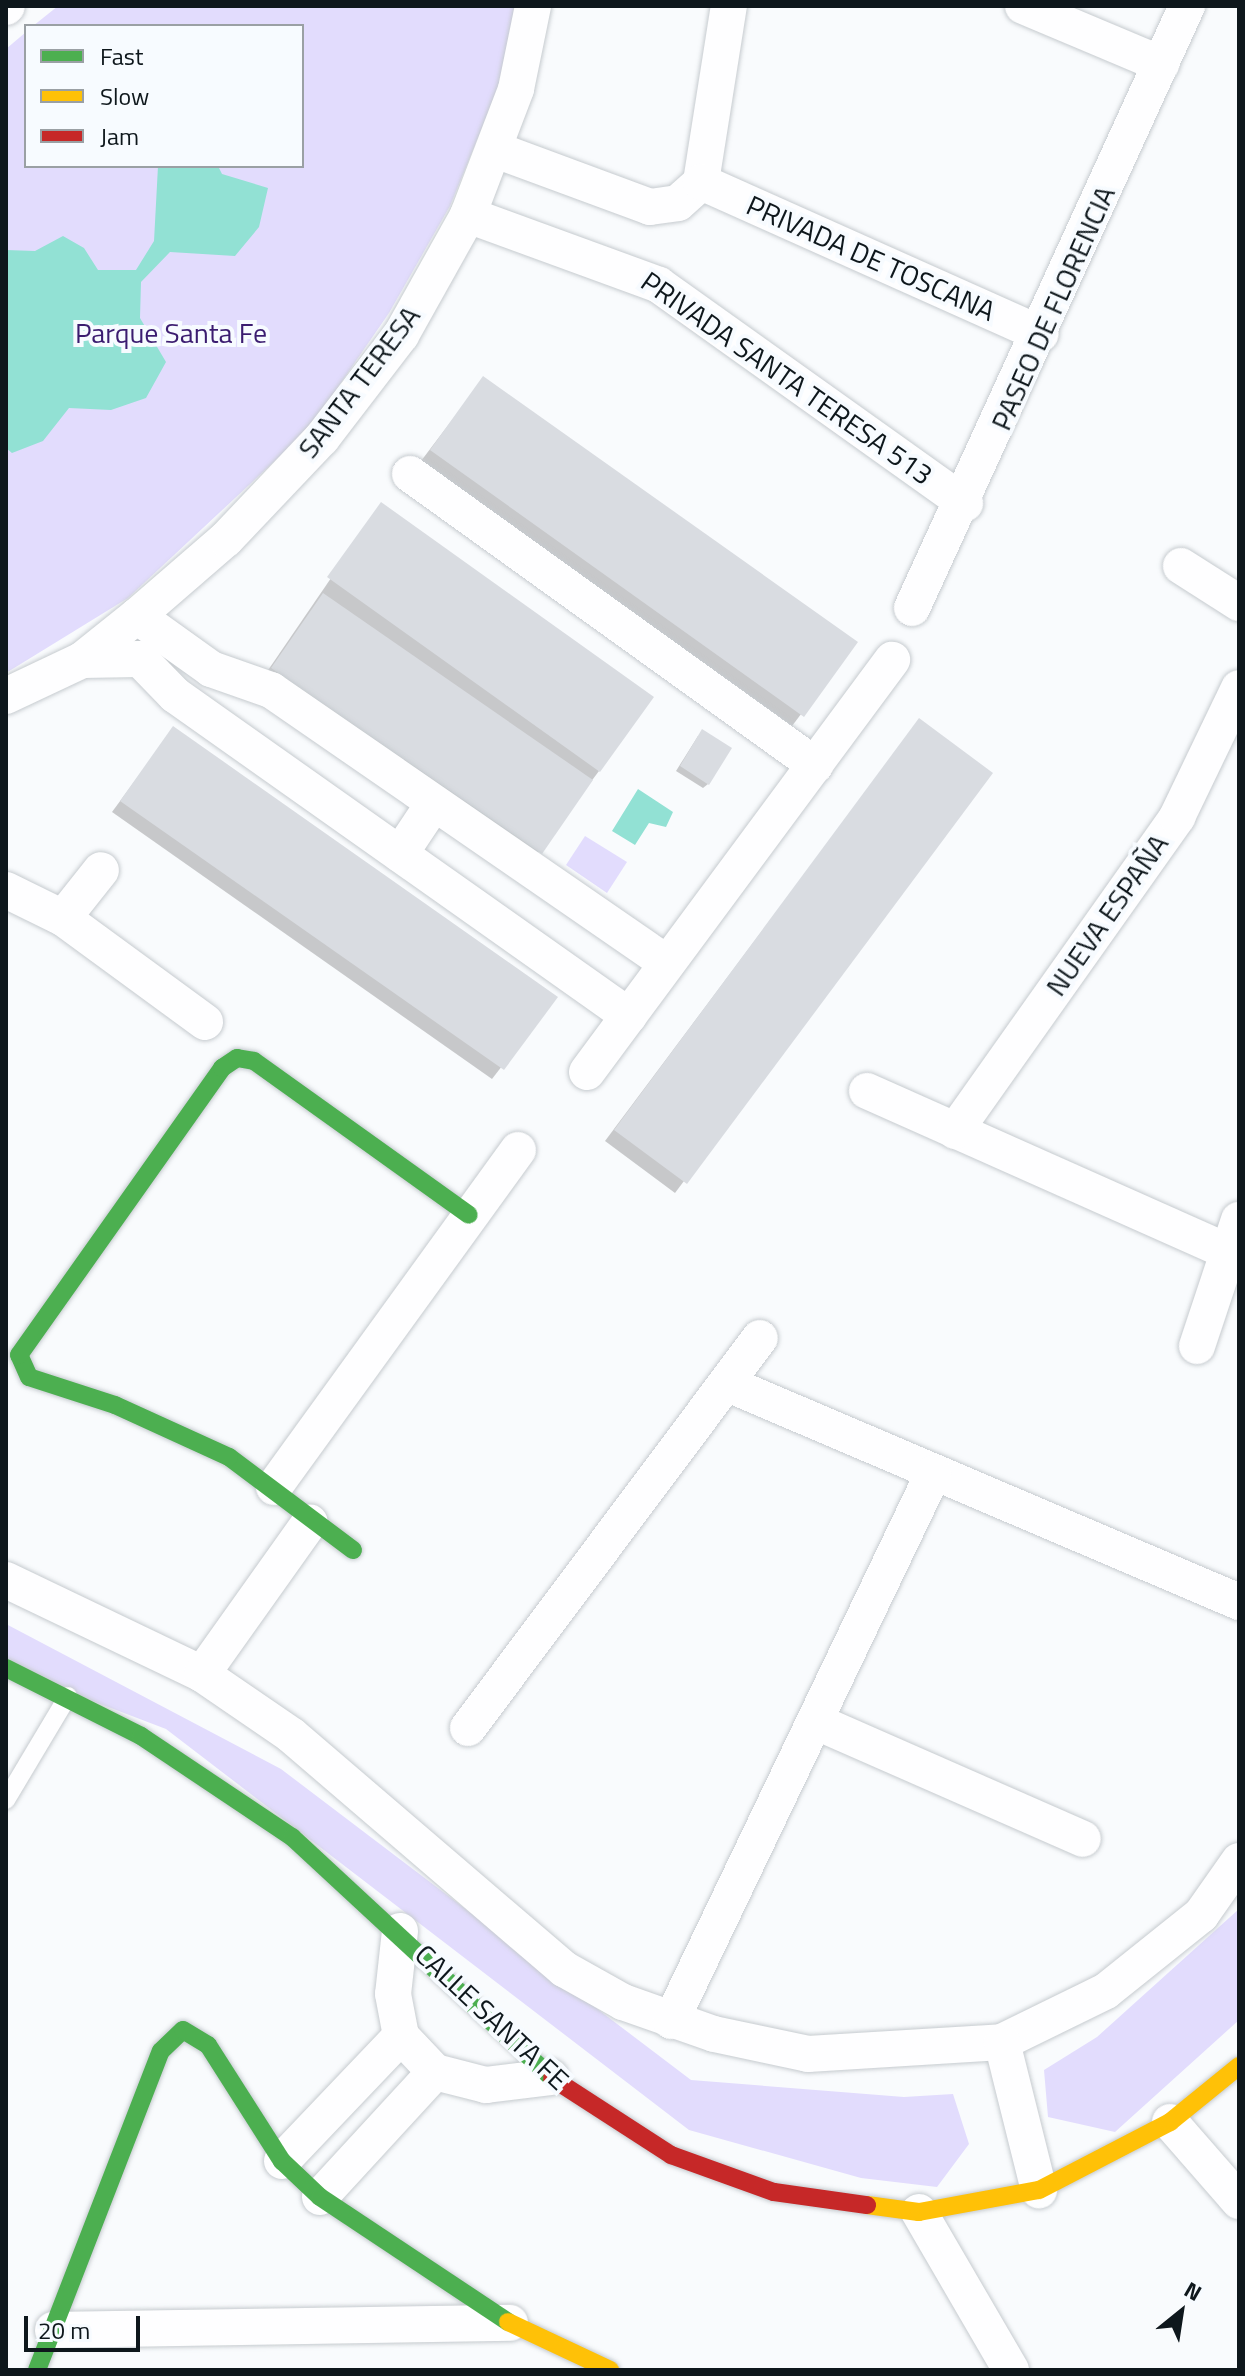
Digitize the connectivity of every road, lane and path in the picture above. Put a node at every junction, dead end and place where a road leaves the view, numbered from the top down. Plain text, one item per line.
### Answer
1 (533, 6) edge
2 (729, 6) edge
3 (1023, 6) edge
4 (1187, 6) edge
5 (1161, 64) junction
6 (496, 150) junction
7 (701, 182) junction
8 (468, 215) junction
9 (1041, 334) junction
10 (410, 474) dead end
11 (965, 503) junction
12 (1181, 566) dead end
13 (1239, 603) edge
14 (912, 608) dead end
15 (137, 616) junction
16 (82, 660) junction
17 (892, 660) dead end
18 (1239, 688) edge
19 (6, 696) edge
20 (815, 765) junction
21 (434, 803) junction
22 (400, 854) junction
23 (101, 870) dead end
24 (6, 890) edge
25 (63, 918) junction
26 (667, 963) junction
27 (629, 1016) junction
28 (205, 1022) dead end
29 (587, 1072) dead end
30 (867, 1091) dead end
31 (955, 1131) junction
32 (518, 1150) dead end
33 (469, 1215) junction
34 (1232, 1235) edge
35 (760, 1338) dead end
36 (1197, 1346) dead end
37 (728, 1384) junction
38 (933, 1474) junction
39 (274, 1487) junction
40 (310, 1522) junction
41 (353, 1550) dead end
42 (6, 1580) edge
43 (1239, 1602) edge
44 (6, 1668) edge
45 (202, 1674) junction
46 (68, 1696) junction
47 (819, 1723) junction
48 (468, 1728) dead end
49 (13, 1771) edge
50 (6, 1800) edge
51 (1083, 1839) dead end
52 (1239, 1861) edge
53 (400, 1931) junction
54 (671, 2021) junction
55 (401, 2036) junction
56 (1002, 2042) junction
57 (1239, 2066) edge
58 (435, 2072) junction
59 (551, 2077) junction
60 (1170, 2122) junction
61 (282, 2161) junction
62 (1039, 2190) junction
63 (320, 2197) junction
64 (1239, 2201) edge
65 (919, 2212) junction
66 (510, 2323) junction
67 (53, 2330) junction
68 (1002, 2366) edge
69 (37, 2370) edge
70 (610, 2370) edge

1 - 6 street, SANTA TERESA
2 - 7 street
3 - 5 street
4 - 5 street, PASEO DE FLORENCIA
5 - 9 street, PASEO DE FLORENCIA
6 - 7 street
6 - 8 street, SANTA TERESA
7 - 9 street, PRIVADA DE TOSCANA
8 - 11 street, PRIVADA SANTA TERESA 513
8 - 15 street, SANTA TERESA
9 - 11 street, PASEO DE FLORENCIA
10 - 20 street
11 - 14 street, PASEO DE FLORENCIA
12 - 13 street
15 - 16 street, SANTA TERESA
15 - 21 street
16 - 19 street, SANTA TERESA
16 - 22 street, SANTA TERESA
17 - 20 street
18 - 31 street, NUEVA ESPAÑA
20 - 26 street
21 - 22 street
21 - 26 street
22 - 27 street, SANTA TERESA
23 - 25 street
24 - 25 street
25 - 28 street
26 - 27 street
27 - 29 street
30 - 31 street
31 - 34 street
32 - 33 street
33 - 39 street
33 - 39 street
34 - 36 street
35 - 37 street
37 - 38 street
37 - 48 street
38 - 43 street
38 - 47 street
39 - 40 street
40 - 41 street
40 - 45 street
42 - 45 street
44 - 46 street, CALLE SANTA FE
45 - 54 street
46 - 49 lane
46 - 53 street, CALLE SANTA FE
47 - 51 street
47 - 54 street
49 - 50 lane
52 - 56 street
53 - 55 street
53 - 59 street, CALLE SANTA FE
54 - 56 street
55 - 58 street
55 - 61 street
56 - 62 street
57 - 60 street, CALLE SANTA FE
58 - 59 street
58 - 63 street
59 - 65 street, CALLE SANTA FE
60 - 62 street, CALLE SANTA FE
60 - 64 street
61 - 63 street
61 - 67 street
62 - 65 street, CALLE SANTA FE
63 - 66 street
65 - 68 street
66 - 67 street
66 - 70 street
67 - 69 street

